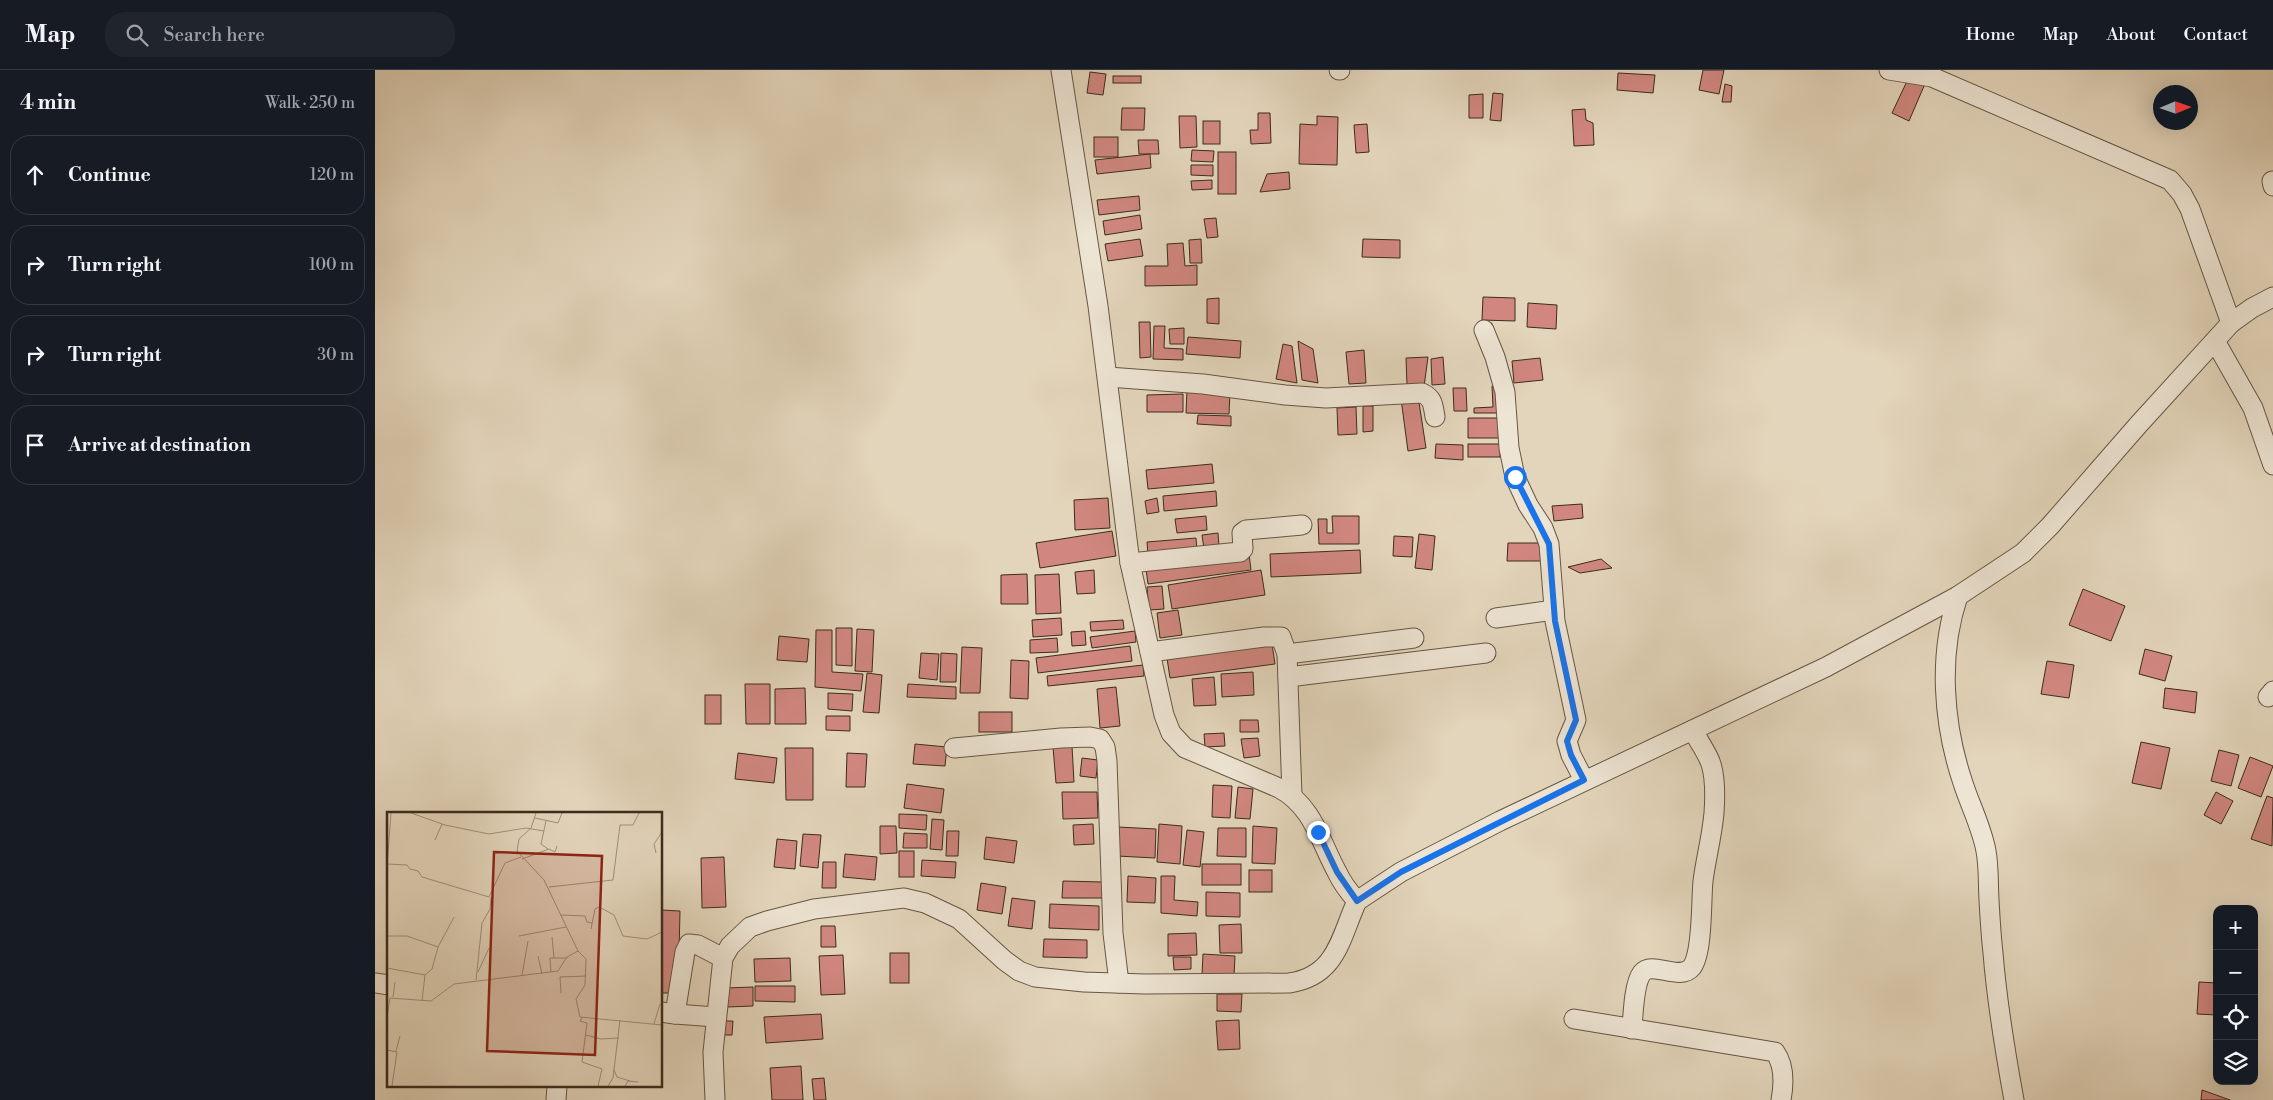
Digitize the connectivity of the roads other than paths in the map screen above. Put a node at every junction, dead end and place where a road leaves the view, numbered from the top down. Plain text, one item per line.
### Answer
1 (1061, 70) edge
2 (1889, 70) edge
3 (2273, 297) edge
4 (2231, 323) junction
5 (1484, 330) dead end
6 (2215, 341) junction
7 (1108, 377) junction
8 (1435, 417) dead end
9 (2273, 465) edge
10 (1302, 525) dead end
11 (1130, 563) junction
12 (1957, 596) junction
13 (1554, 610) junction
14 (1496, 618) dead end
15 (1413, 638) dead end
16 (1149, 652) junction
17 (1486, 653) dead end
18 (1287, 654) junction
19 (1288, 676) junction
20 (1693, 730) junction
21 (954, 748) dead end
22 (1584, 780) junction
23 (1291, 795) junction
24 (1357, 901) junction
25 (723, 958) junction
26 (1119, 982) junction
27 (668, 1013) edge
28 (716, 1017) junction
29 (1574, 1019) dead end
30 (1631, 1029) junction
31 (715, 1100) edge
32 (1781, 1100) edge
33 (2014, 1100) edge

1 - 7 street
2 - 4 street
3 - 4 street
4 - 6 street
5 - 13 street
6 - 9 street
6 - 12 street
7 - 8 street
7 - 11 street
10 - 11 street
11 - 16 street
12 - 20 street
12 - 33 street
13 - 14 street
13 - 22 street
15 - 18 street
16 - 18 street
16 - 23 street
17 - 19 street
18 - 19 street
19 - 23 street
20 - 22 street
20 - 30 street
21 - 26 street
22 - 24 street
23 - 24 street
24 - 26 street
25 - 26 street
25 - 27 street
25 - 28 street
27 - 28 street
28 - 31 street
29 - 30 street
30 - 32 street

